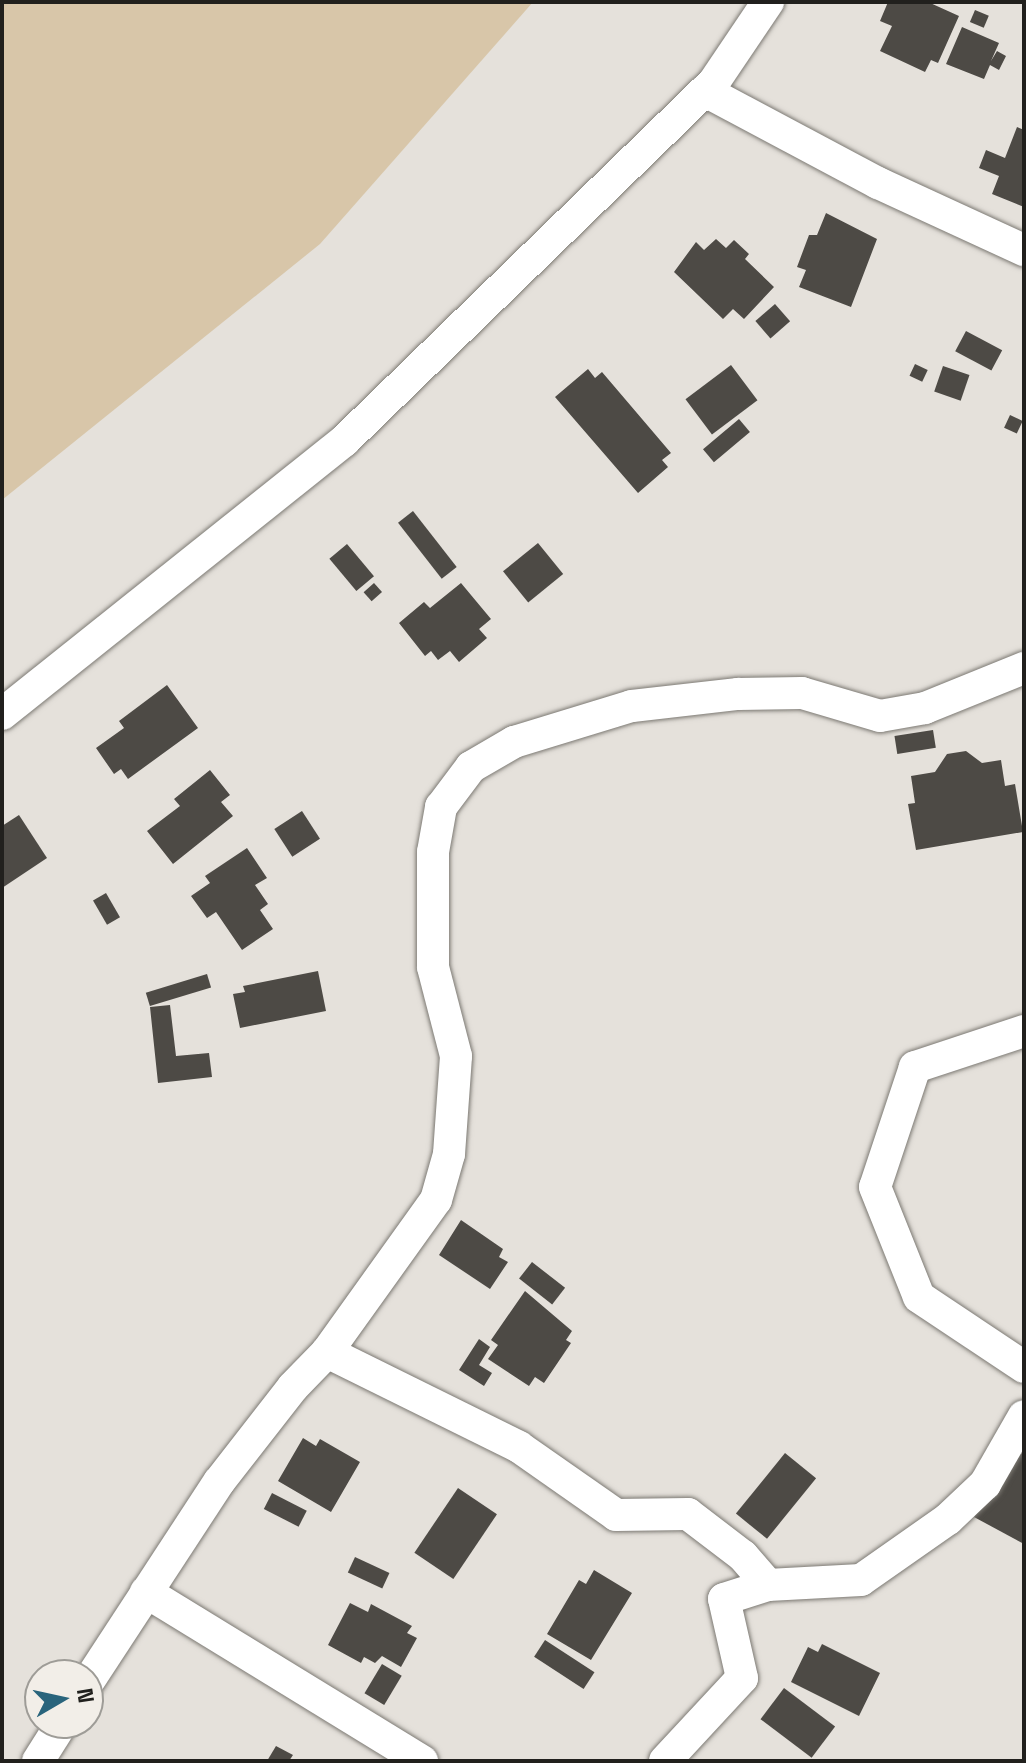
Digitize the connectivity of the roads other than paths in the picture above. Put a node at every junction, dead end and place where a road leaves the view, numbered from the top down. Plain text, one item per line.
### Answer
1 (768, 2) edge
2 (705, 91) junction
3 (1024, 250) edge
4 (1024, 668) edge
5 (2, 714) edge
6 (1024, 1031) edge
7 (327, 1352) junction
8 (1024, 1367) edge
9 (1024, 1416) edge
10 (768, 1585) junction
11 (146, 1592) junction
12 (103, 1659) edge
13 (52, 1739) edge
14 (38, 1761) edge
15 (422, 1761) edge
16 (665, 1761) edge

1 - 2 street
2 - 3 street
2 - 5 street
4 - 7 street
6 - 8 street
7 - 10 street
7 - 11 street
9 - 10 street
10 - 16 street
11 - 12 street
11 - 15 street
13 - 14 street

